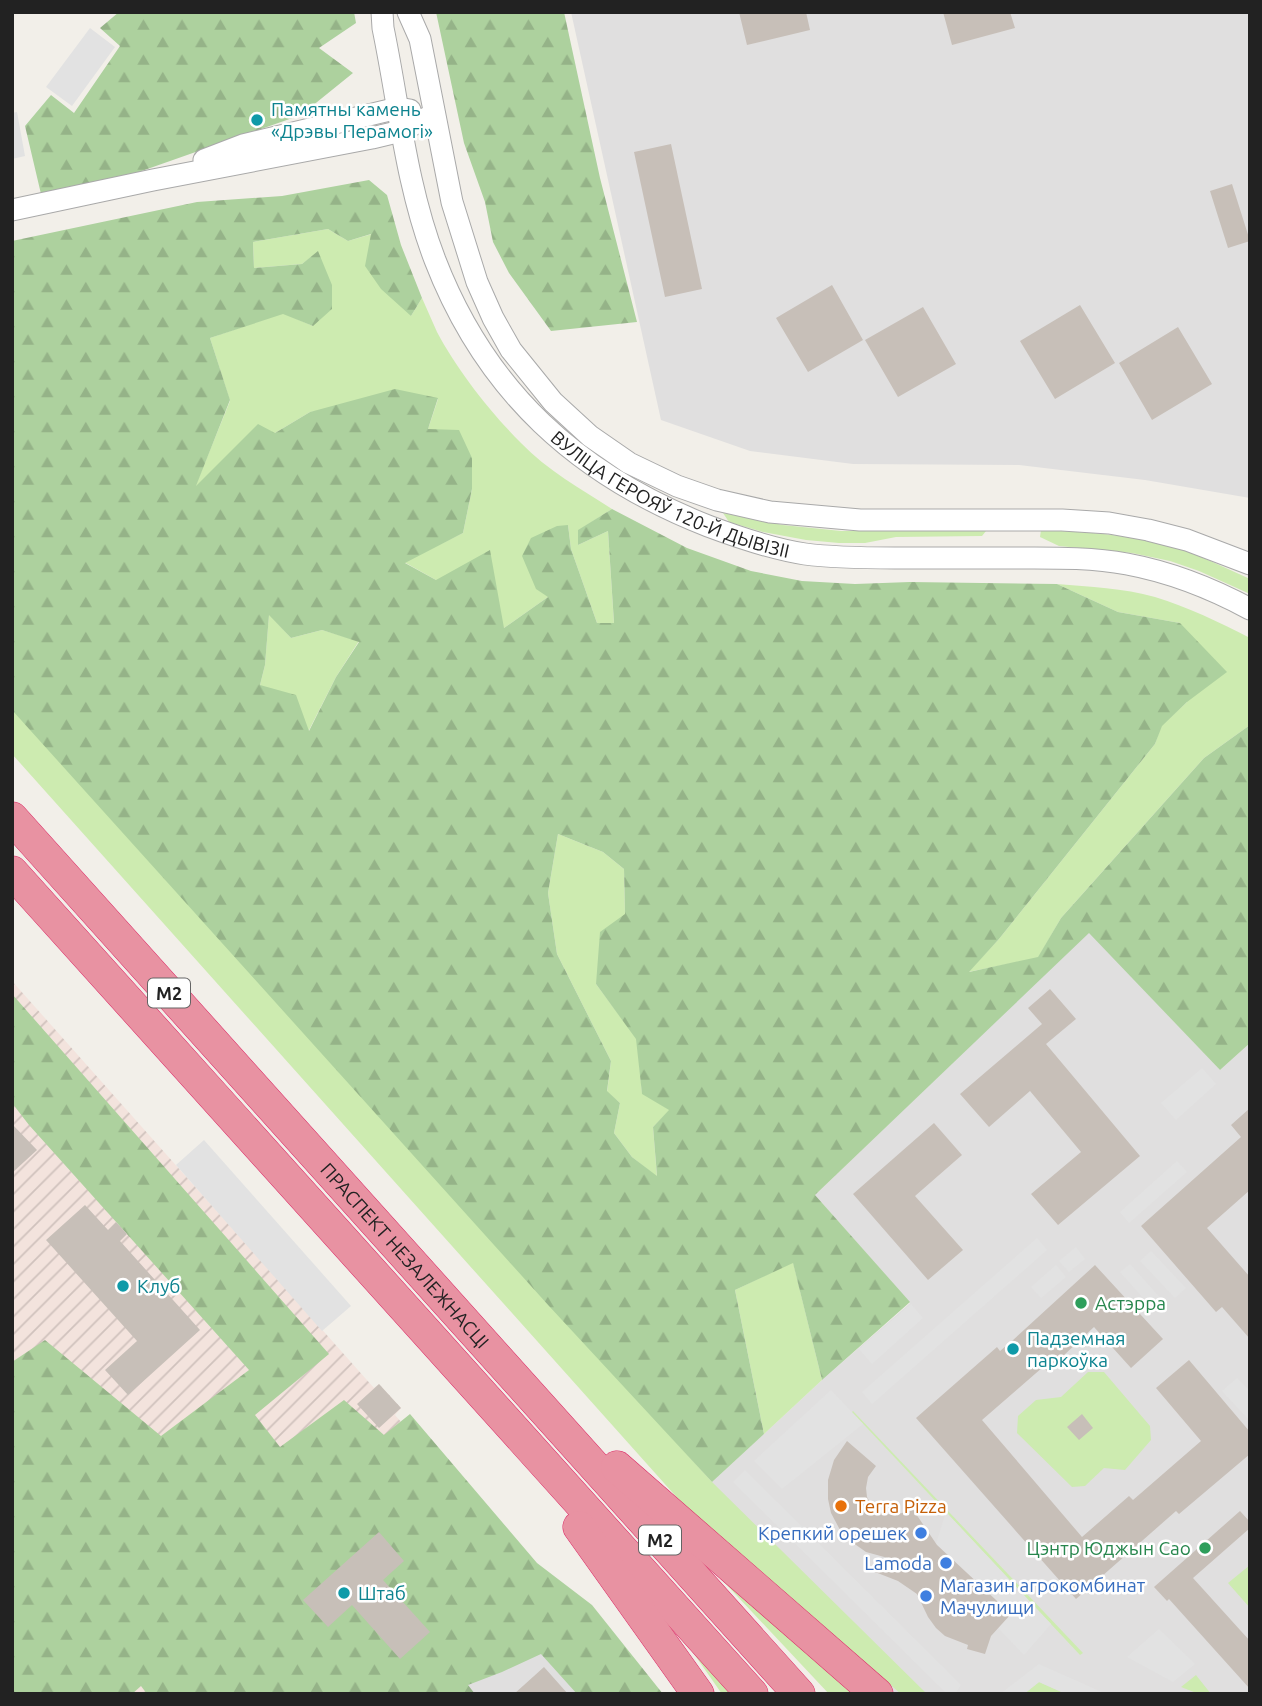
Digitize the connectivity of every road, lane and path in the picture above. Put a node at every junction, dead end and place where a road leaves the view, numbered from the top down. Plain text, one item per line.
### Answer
1 (382, 12) edge
2 (408, 12) edge
3 (398, 108) junction
4 (434, 114) junction
5 (401, 131) junction
6 (153, 180) junction
7 (12, 210) edge
8 (1250, 565) edge
9 (1250, 609) edge
10 (12, 818) edge
11 (12, 872) edge
12 (522, 1385) junction
13 (498, 1413) junction
14 (698, 1694) edge
15 (752, 1694) edge
16 (799, 1694) edge
17 (877, 1694) edge

1 - 3 street, ВУЛІЦА ГЕРОЯЎ 120-Й ДЫВІЗІІ
2 - 4 street, ВУЛІЦА ГЕРОЯЎ 120-Й ДЫВІЗІІ
3 - 4 street
3 - 5 street, ВУЛІЦА ГЕРОЯЎ 120-Й ДЫВІЗІІ
3 - 6 street
4 - 5 street
4 - 8 street, ВУЛІЦА ГЕРОЯЎ 120-Й ДЫВІЗІІ
5 - 6 street
5 - 9 street, ВУЛІЦА ГЕРОЯЎ 120-Й ДЫВІЗІІ
6 - 7 street
10 - 12 highway, ПРАСПЕКТ НЕЗАЛЕЖНАСЦІ / М2
11 - 13 highway, ПРАСПЕКТ НЕЗАЛЕЖНАСЦІ / М2
12 - 16 highway, ПРАСПЕКТ НЕЗАЛЕЖНАСЦІ / М2
12 - 17 highway
13 - 14 highway
13 - 15 highway, ПРАСПЕКТ НЕЗАЛЕЖНАСЦІ / М2

